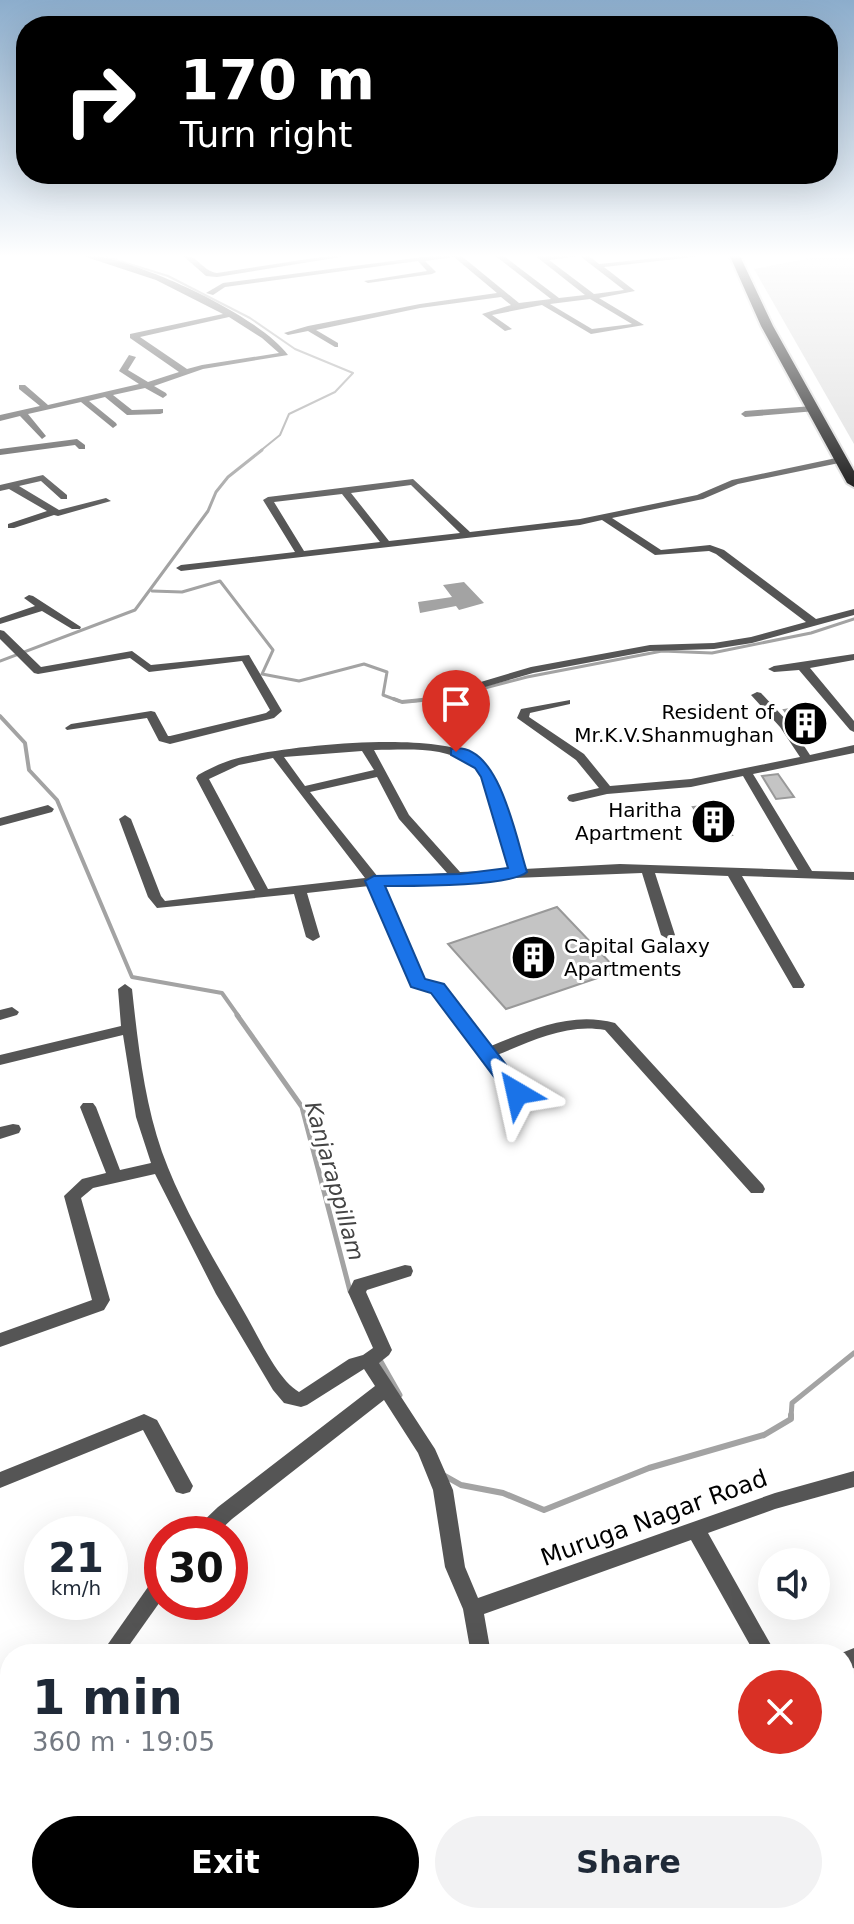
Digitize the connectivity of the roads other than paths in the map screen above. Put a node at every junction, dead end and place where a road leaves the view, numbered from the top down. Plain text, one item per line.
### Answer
1 (144, 344) edge
2 (273, 344) edge
3 (777, 344) edge
4 (786, 344) edge
5 (132, 357) dead end
6 (185, 372) junction
7 (149, 385) junction
8 (22, 387) dead end
9 (106, 394) junction
10 (163, 395) dead end
11 (83, 400) junction
12 (48, 409) junction
13 (813, 409) junction
14 (160, 411) dead end
15 (23, 414) junction
16 (745, 414) dead end
17 (0, 418) edge
18 (113, 425) dead end
19 (42, 436) dead end
20 (82, 447) dead end
21 (0, 452) edge
22 (847, 461) edge
23 (854, 483) edge
24 (5, 486) edge
25 (343, 489) junction
26 (64, 497) dead end
27 (106, 501) dead end
28 (55, 511) junction
29 (603, 517) junction
30 (11, 526) dead end
31 (468, 535) junction
32 (387, 545) junction
33 (302, 555) junction
34 (181, 568) dead end
35 (29, 598) dead end
36 (43, 607) junction
37 (854, 612) edge
38 (0, 621) edge
39 (816, 624) junction
40 (76, 627) dead end
41 (0, 633) edge
42 (854, 657) edge
43 (802, 666) junction
44 (774, 669) dead end
45 (478, 686) dead end
46 (757, 695) dead end
47 (566, 702) dead end
48 (71, 728) dead end
49 (854, 728) edge
50 (366, 747) junction
51 (854, 749) edge
52 (277, 755) junction
53 (807, 759) junction
54 (381, 772) junction
55 (747, 773) junction
56 (302, 790) junction
57 (607, 790) junction
58 (573, 798) dead end
59 (48, 809) dead end
60 (125, 819) dead end
61 (0, 822) edge
62 (647, 869) junction
63 (732, 871) junction
64 (518, 872) junction
65 (807, 874) junction
66 (854, 876) edge
67 (460, 880) junction
68 (374, 881) junction
69 (300, 890) junction
70 (263, 893) junction
71 (668, 935) dead end
72 (313, 937) dead end
73 (798, 985) dead end
74 (125, 989) dead end
75 (129, 1029) junction
76 (488, 1053) junction
77 (0, 1060) edge
78 (517, 1093) dead end
79 (88, 1107) dead end
80 (160, 1167) junction
81 (115, 1177) junction
82 (757, 1189) dead end
83 (405, 1271) dead end
84 (0, 1340) edge
85 (375, 1356) junction
86 (386, 1388) junction
87 (854, 1479) edge
88 (0, 1480) edge
89 (183, 1486) dead end
90 (222, 1516) edge
91 (696, 1530) junction
92 (144, 1608) edge
93 (473, 1609) junction
94 (118, 1644) edge
95 (479, 1644) edge
96 (760, 1644) edge

1 - 6 street
2 - 6 street
3 - 13 main road
4 - 22 main road
5 - 7 street
6 - 7 street
7 - 9 street
7 - 10 street
8 - 12 street
9 - 11 street
9 - 14 street
11 - 12 street
11 - 18 street
12 - 15 street
13 - 16 street
13 - 22 main road
15 - 17 street
15 - 19 street
20 - 21 street
22 - 23 main road
22 - 29 street
24 - 26 street
24 - 28 street
25 - 31 street
25 - 32 street
25 - 33 street
27 - 28 street
28 - 30 street
29 - 31 street
29 - 39 street
31 - 32 street
32 - 33 street
33 - 34 street
35 - 36 street
36 - 38 street
36 - 40 street
37 - 39 street
39 - 45 street
41 - 48 street
42 - 43 street
43 - 44 street
43 - 49 street
46 - 53 street
47 - 57 street
50 - 52 street
50 - 54 street
50 - 64 street
51 - 53 street
52 - 56 street
52 - 70 street
53 - 55 street
54 - 56 street
54 - 67 street
55 - 57 street
55 - 65 street
56 - 68 street
57 - 58 street
59 - 61 street
60 - 70 street
62 - 63 street
62 - 64 street
62 - 71 street
63 - 65 street
63 - 73 street
64 - 67 street
65 - 66 street
67 - 68 street
68 - 69 street
68 - 76 street
69 - 70 street
69 - 72 street
74 - 75 street
75 - 77 street
75 - 80 street
76 - 78 street
76 - 82 street
79 - 81 street
80 - 81 street
80 - 85 street
81 - 84 street
83 - 85 street
85 - 86 street
86 - 90 street
86 - 93 street
87 - 91 street, Muruga Nagar Road
88 - 89 street
91 - 93 street, Muruga Nagar Road
91 - 96 street
92 - 94 street
93 - 95 street

